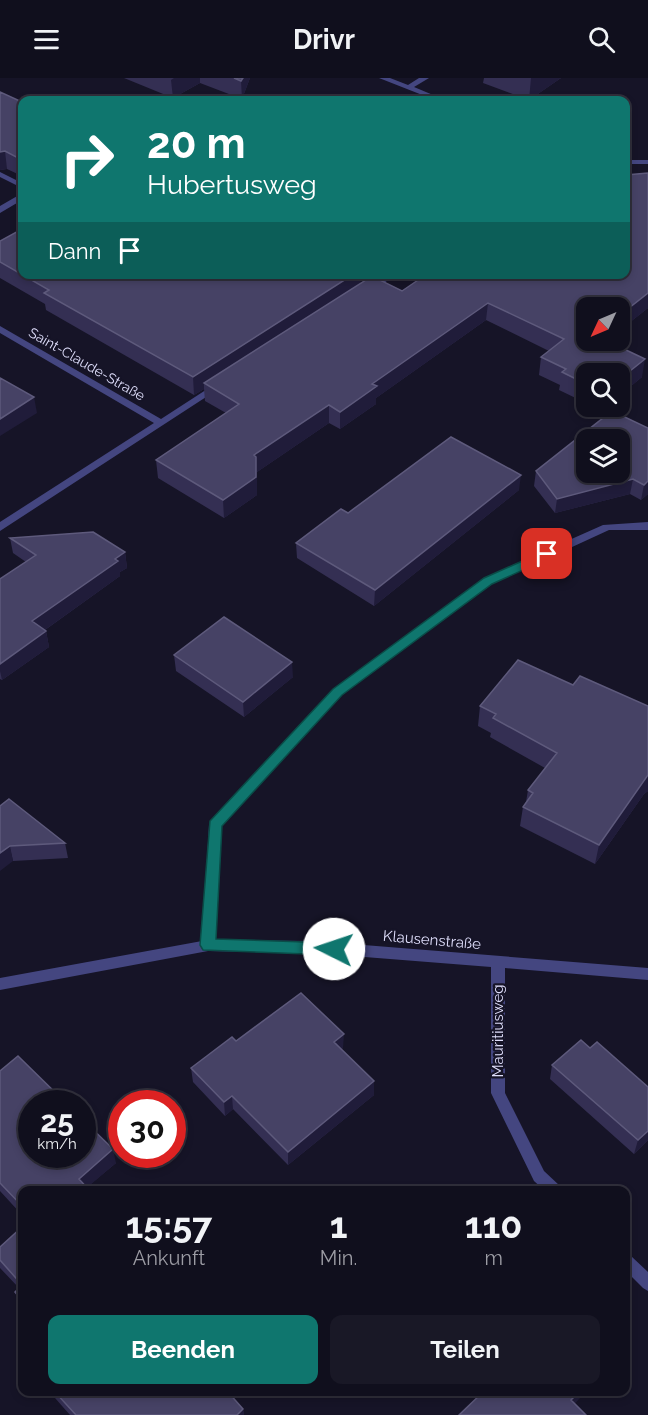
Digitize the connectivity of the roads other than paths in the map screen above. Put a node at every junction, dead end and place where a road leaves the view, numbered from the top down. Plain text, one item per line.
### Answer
1 (383, 78) edge
2 (425, 78) edge
3 (409, 87) junction
4 (431, 96) edge
5 (630, 162) edge
6 (648, 162) edge
7 (0, 174) edge
8 (18, 184) edge
9 (18, 199) edge
10 (0, 210) edge
11 (386, 279) edge
12 (363, 294) edge
13 (0, 329) edge
14 (224, 382) edge
15 (161, 423) junction
16 (648, 526) edge
17 (0, 527) edge
18 (208, 945) junction
19 (498, 962) junction
20 (648, 974) edge
21 (0, 984) edge
22 (550, 1186) edge
23 (630, 1265) edge
24 (648, 1283) edge

1 - 3 street
2 - 3 street
3 - 4 street
5 - 6 street
7 - 8 street
9 - 10 street
11 - 12 street
13 - 15 street, Saint-Claude-Straße
14 - 15 street
15 - 17 street
16 - 18 street
18 - 19 street, Klausenstraße
18 - 21 street, Klausenstraße
19 - 20 street, Klausenstraße
19 - 22 street, Mauritiusweg
23 - 24 street

